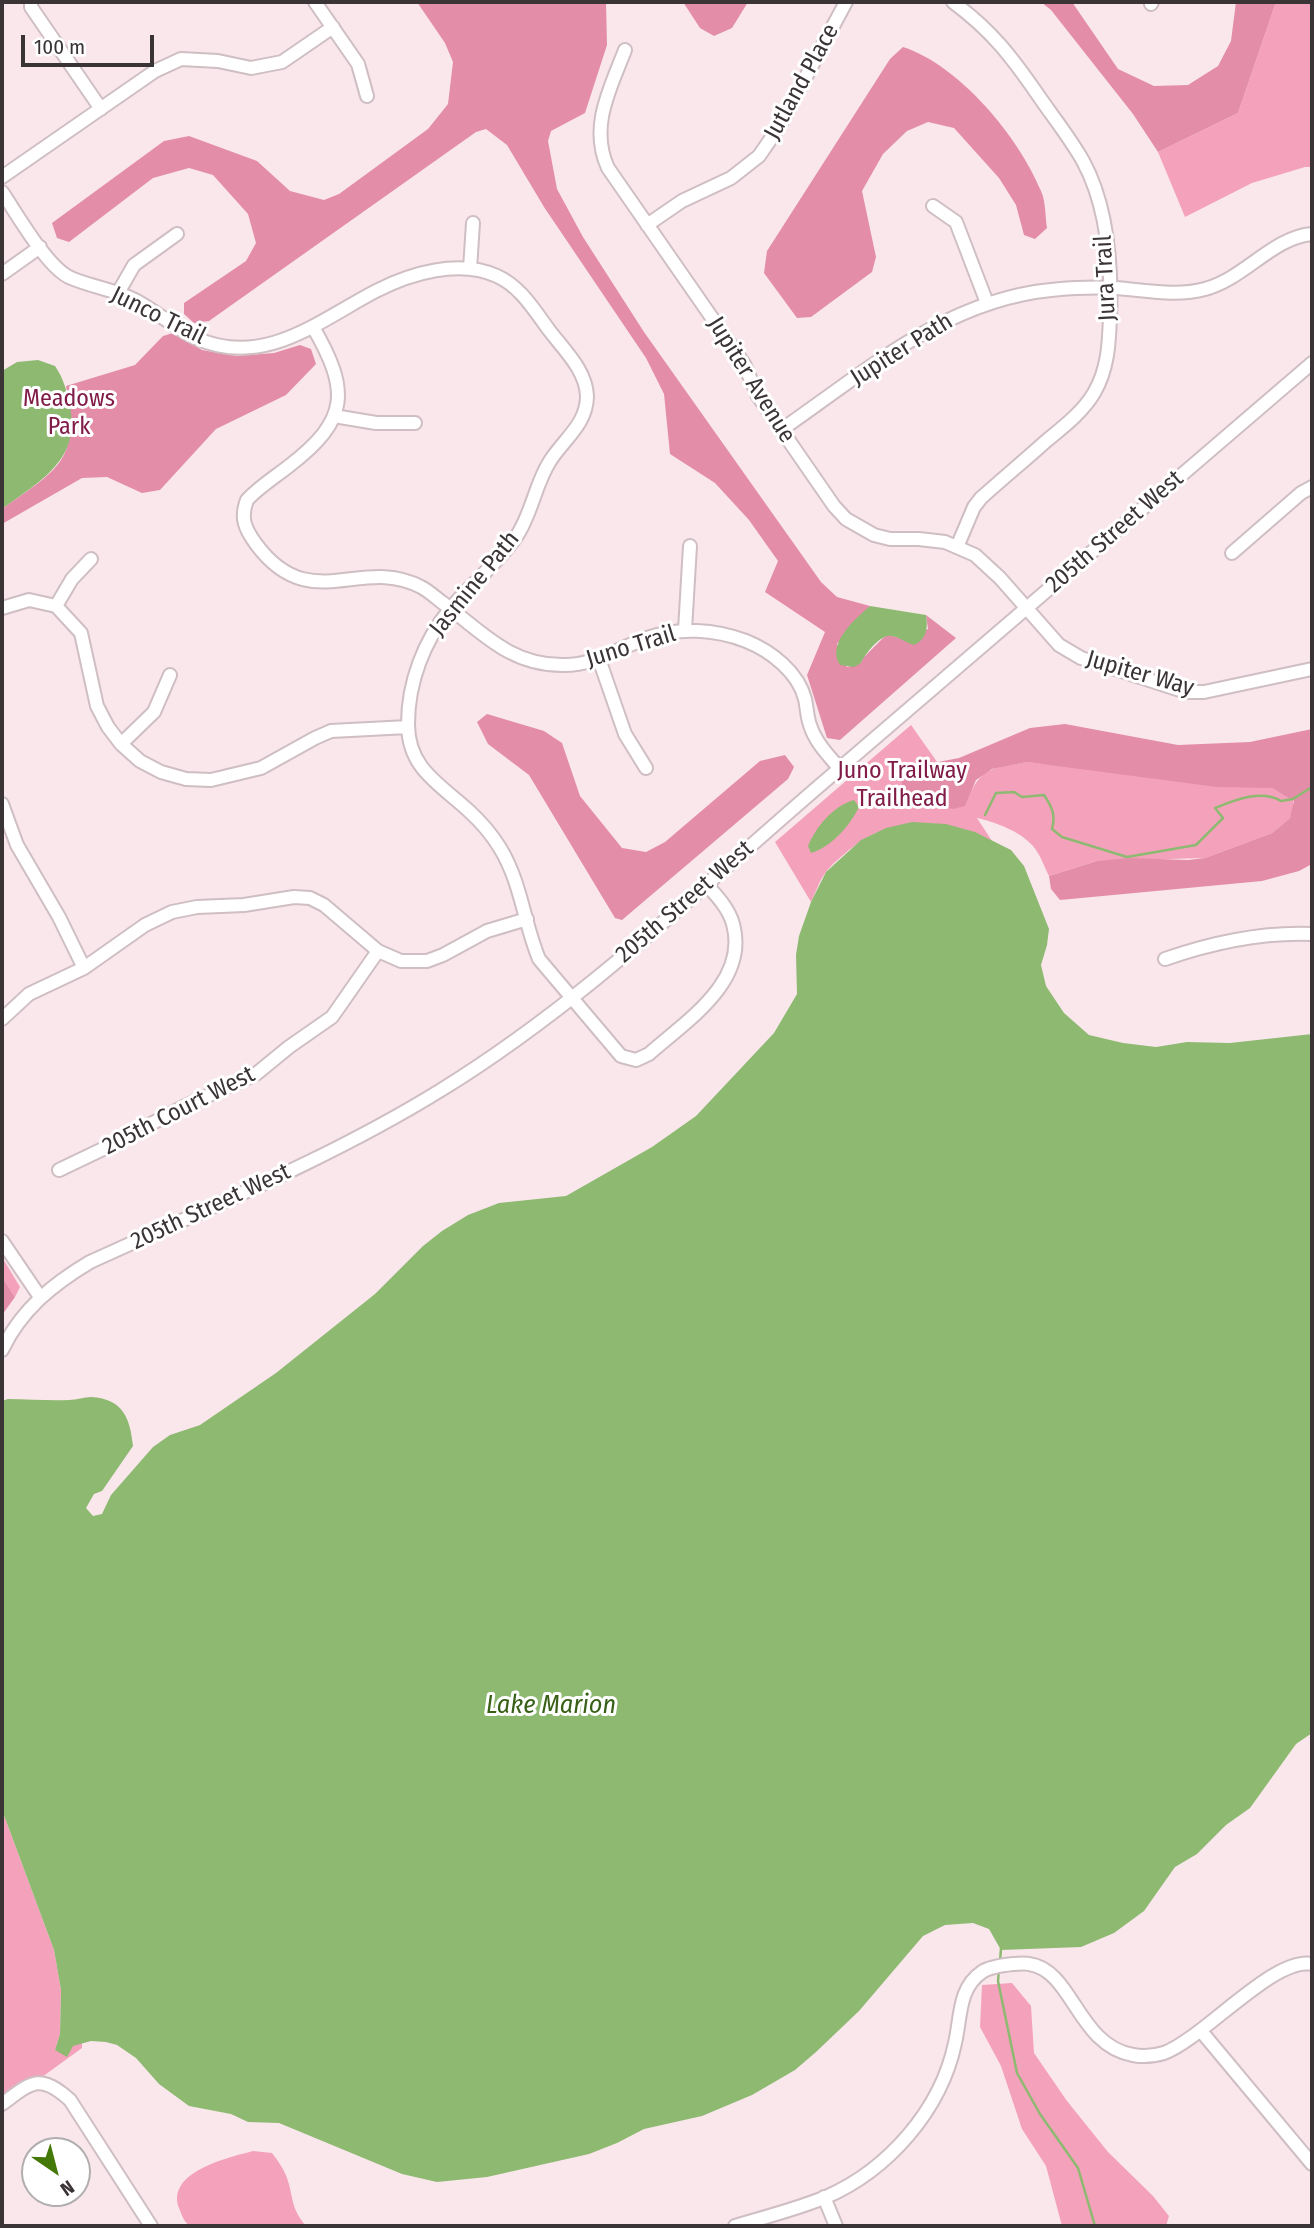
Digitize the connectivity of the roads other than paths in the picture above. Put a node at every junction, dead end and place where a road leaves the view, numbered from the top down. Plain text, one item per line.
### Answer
1 (31, 2) edge
2 (315, 2) edge
3 (846, 2) edge
4 (953, 2) edge
5 (332, 27) junction
6 (625, 50) dead end
7 (367, 96) dead end
8 (101, 109) junction
9 (2, 177) edge
10 (2, 192) edge
11 (933, 206) dead end
12 (473, 223) dead end
13 (647, 225) junction
14 (177, 234) dead end
15 (1312, 234) edge
16 (40, 247) junction
17 (470, 269) junction
18 (2, 274) edge
19 (1110, 288) junction
20 (118, 293) junction
21 (987, 303) junction
22 (313, 327) junction
23 (1312, 363) edge
24 (334, 416) junction
25 (415, 423) dead end
26 (781, 430) junction
27 (1312, 487) edge
28 (690, 546) dead end
29 (957, 547) junction
30 (1232, 553) dead end
31 (92, 559) dead end
32 (55, 606) junction
33 (2, 608) edge
34 (450, 608) junction
35 (1027, 608) junction
36 (685, 630) junction
37 (599, 659) junction
38 (1312, 669) edge
39 (170, 675) dead end
40 (408, 727) junction
41 (121, 744) junction
42 (646, 768) dead end
43 (840, 769) junction
44 (2, 804) edge
45 (706, 884) junction
46 (527, 919) junction
47 (1312, 934) edge
48 (378, 951) junction
49 (1165, 959) dead end
50 (84, 968) junction
51 (572, 999) junction
52 (2, 1019) edge
53 (59, 1170) dead end
54 (2, 1241) edge
55 (40, 1297) junction
56 (2, 1350) edge
57 (1312, 1964) edge
58 (1201, 2031) junction
59 (2, 2104) edge
60 (1312, 2164) edge
61 (824, 2197) junction
62 (151, 2226) edge
63 (735, 2226) edge
64 (836, 2226) edge

1 - 8 street
2 - 5 street
3 - 13 street, Jutland Place
4 - 19 street, Jura Trail
5 - 7 street
5 - 8 street
6 - 13 street, Jupiter Avenue
8 - 9 street
10 - 16 street, Junco Trail
11 - 21 street
12 - 17 street
13 - 26 street, Jupiter Avenue
14 - 20 street
15 - 19 street, Jupiter Path
16 - 18 street
16 - 20 street, Junco Trail
17 - 22 street, Jasmine Path
17 - 34 street, Jasmine Path
19 - 21 street, Jupiter Path
19 - 29 street, Jura Trail
20 - 22 street, Junco Trail
21 - 26 street, Jupiter Path
22 - 24 street
23 - 35 street, 205th Street West
24 - 25 street
24 - 34 street, Juno Trail
26 - 29 street, Jupiter Avenue
27 - 30 street
28 - 36 street
29 - 35 street, Jupiter Avenue
31 - 32 street
32 - 33 street
32 - 41 street
34 - 37 street, Juno Trail
34 - 40 street, Jasmine Path
35 - 38 street, Jupiter Way
35 - 43 street, 205th Street West
36 - 37 street, Juno Trail
36 - 43 street, Juno Trail
37 - 42 street
39 - 41 street
40 - 41 street
40 - 46 street, Jasmine Path
43 - 45 street, 205th Street West
44 - 50 street
45 - 51 street, 205th Street West
45 - 51 street, Jasmine Path
46 - 48 street
46 - 51 street, Jasmine Path
47 - 49 street
48 - 50 street
48 - 53 street, 205th Court West
50 - 52 street
51 - 55 street, 205th Street West
54 - 55 street
55 - 56 street, 205th Street West
57 - 58 street
58 - 60 street
58 - 61 street
59 - 62 street
61 - 63 street
61 - 64 street

